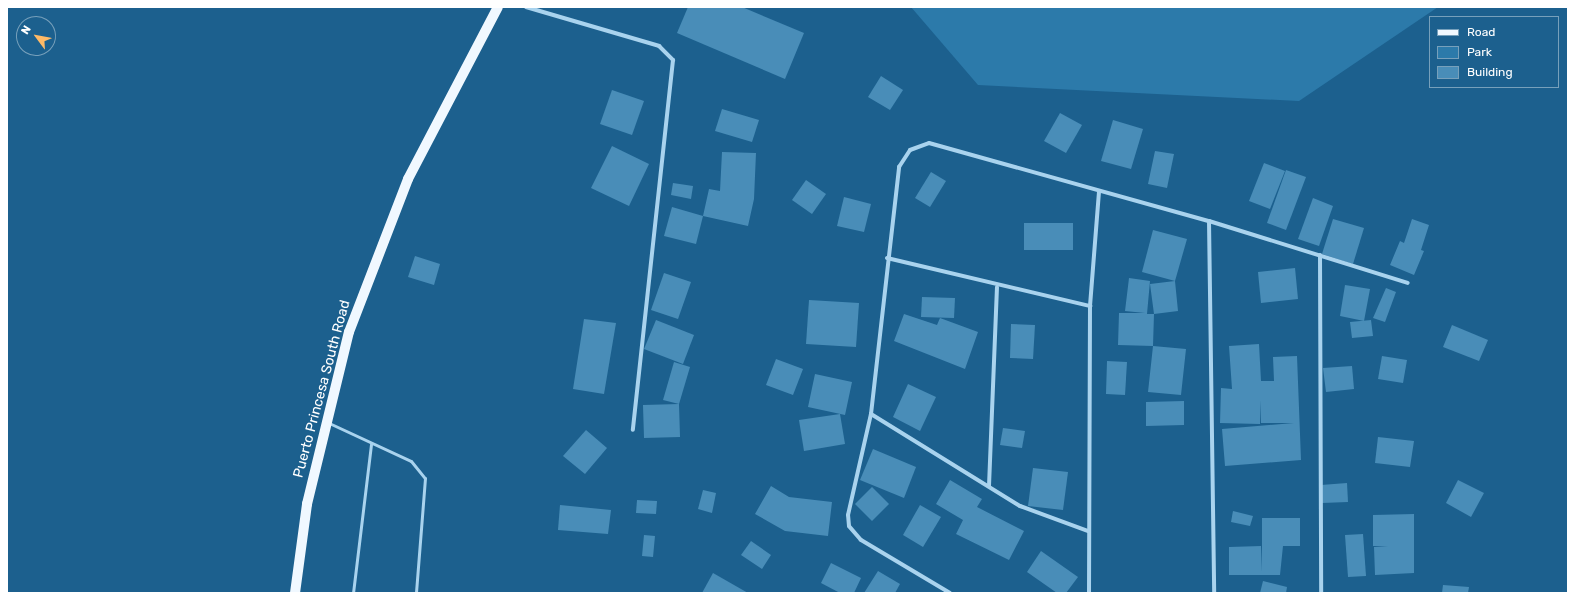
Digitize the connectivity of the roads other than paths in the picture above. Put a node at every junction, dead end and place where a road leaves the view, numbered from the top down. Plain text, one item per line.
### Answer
1 (498, 7) edge
2 (526, 7) edge
3 (1099, 191) junction
4 (1209, 221) junction
5 (1320, 255) junction
6 (887, 258) junction
7 (1408, 283) dead end
8 (997, 287) junction
9 (1090, 306) junction
10 (871, 414) junction
11 (325, 421) junction
12 (633, 430) dead end
13 (371, 444) junction
14 (989, 486) junction
15 (1088, 531) junction
16 (295, 593) edge
17 (353, 593) edge
18 (416, 593) edge
19 (950, 593) edge
20 (1088, 593) edge
21 (1214, 593) edge
22 (1321, 593) edge

1 - 11 main road, Puerto Princesa South Road
2 - 12 street
3 - 4 street
3 - 6 street
3 - 9 street
4 - 5 street
4 - 21 street
5 - 7 street
5 - 22 street
6 - 8 street
6 - 10 street
8 - 9 street
8 - 14 street
9 - 15 street
10 - 14 street
10 - 19 street
11 - 13 lane
11 - 16 main road, Puerto Princesa South Road
13 - 17 lane
13 - 18 lane
14 - 15 street
15 - 20 street

